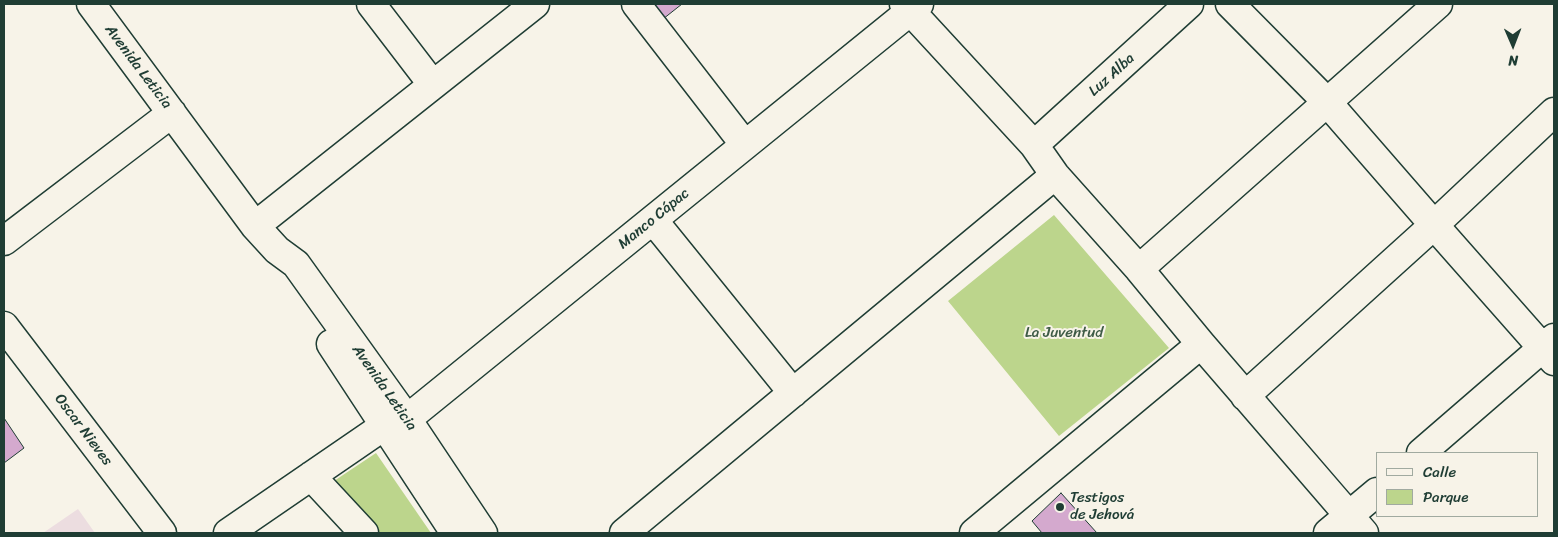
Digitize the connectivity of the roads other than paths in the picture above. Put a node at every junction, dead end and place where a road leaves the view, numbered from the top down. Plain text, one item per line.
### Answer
1 (91, 4) edge
2 (371, 4) edge
3 (536, 4) edge
4 (636, 4) edge
5 (1189, 4) edge
6 (1230, 4) edge
7 (1438, 4) edge
8 (911, 6) edge
9 (433, 85) junction
10 (1327, 102) junction
11 (1554, 112) edge
12 (172, 113) junction
13 (746, 145) junction
14 (1034, 145) junction
15 (1055, 175) junction
16 (653, 220) junction
17 (1434, 225) junction
18 (255, 226) junction
19 (4, 241) edge
20 (1139, 269) junction
21 (4, 326) edge
22 (1201, 344) junction
23 (1551, 349) edge
24 (792, 393) junction
25 (1245, 396) junction
26 (395, 423) junction
27 (1422, 452) edge
28 (311, 476) junction
29 (1376, 494) edge
30 (1356, 524) edge
31 (162, 533) edge
32 (228, 533) edge
33 (364, 533) edge
34 (455, 533) edge
35 (483, 533) edge
36 (624, 533) edge
37 (974, 533) edge
38 (1328, 533) edge

1 - 12 street, Avenida Leticia
2 - 9 street
3 - 9 street
4 - 13 street
5 - 14 street, Luz Alba
6 - 10 street
7 - 10 street
8 - 13 street, Manco Cápac
8 - 14 street
9 - 18 street
10 - 17 street
10 - 20 street
11 - 17 street
12 - 18 street, Avenida Leticia
12 - 19 street
13 - 16 street, Manco Cápac
14 - 15 street
15 - 20 street
15 - 24 street
16 - 24 street
16 - 26 street, Manco Cápac
17 - 23 street
17 - 25 street
18 - 26 street, Avenida Leticia
20 - 22 street
21 - 31 street, Oscar Nieves
22 - 25 street
22 - 37 street
23 - 27 street
24 - 36 street
25 - 30 street
26 - 28 street, Manco Cápac
26 - 34 street, Avenida Leticia
26 - 35 street, Avenida Leticia
28 - 32 street, Manco Cápac
28 - 33 street
29 - 30 street
30 - 38 street

